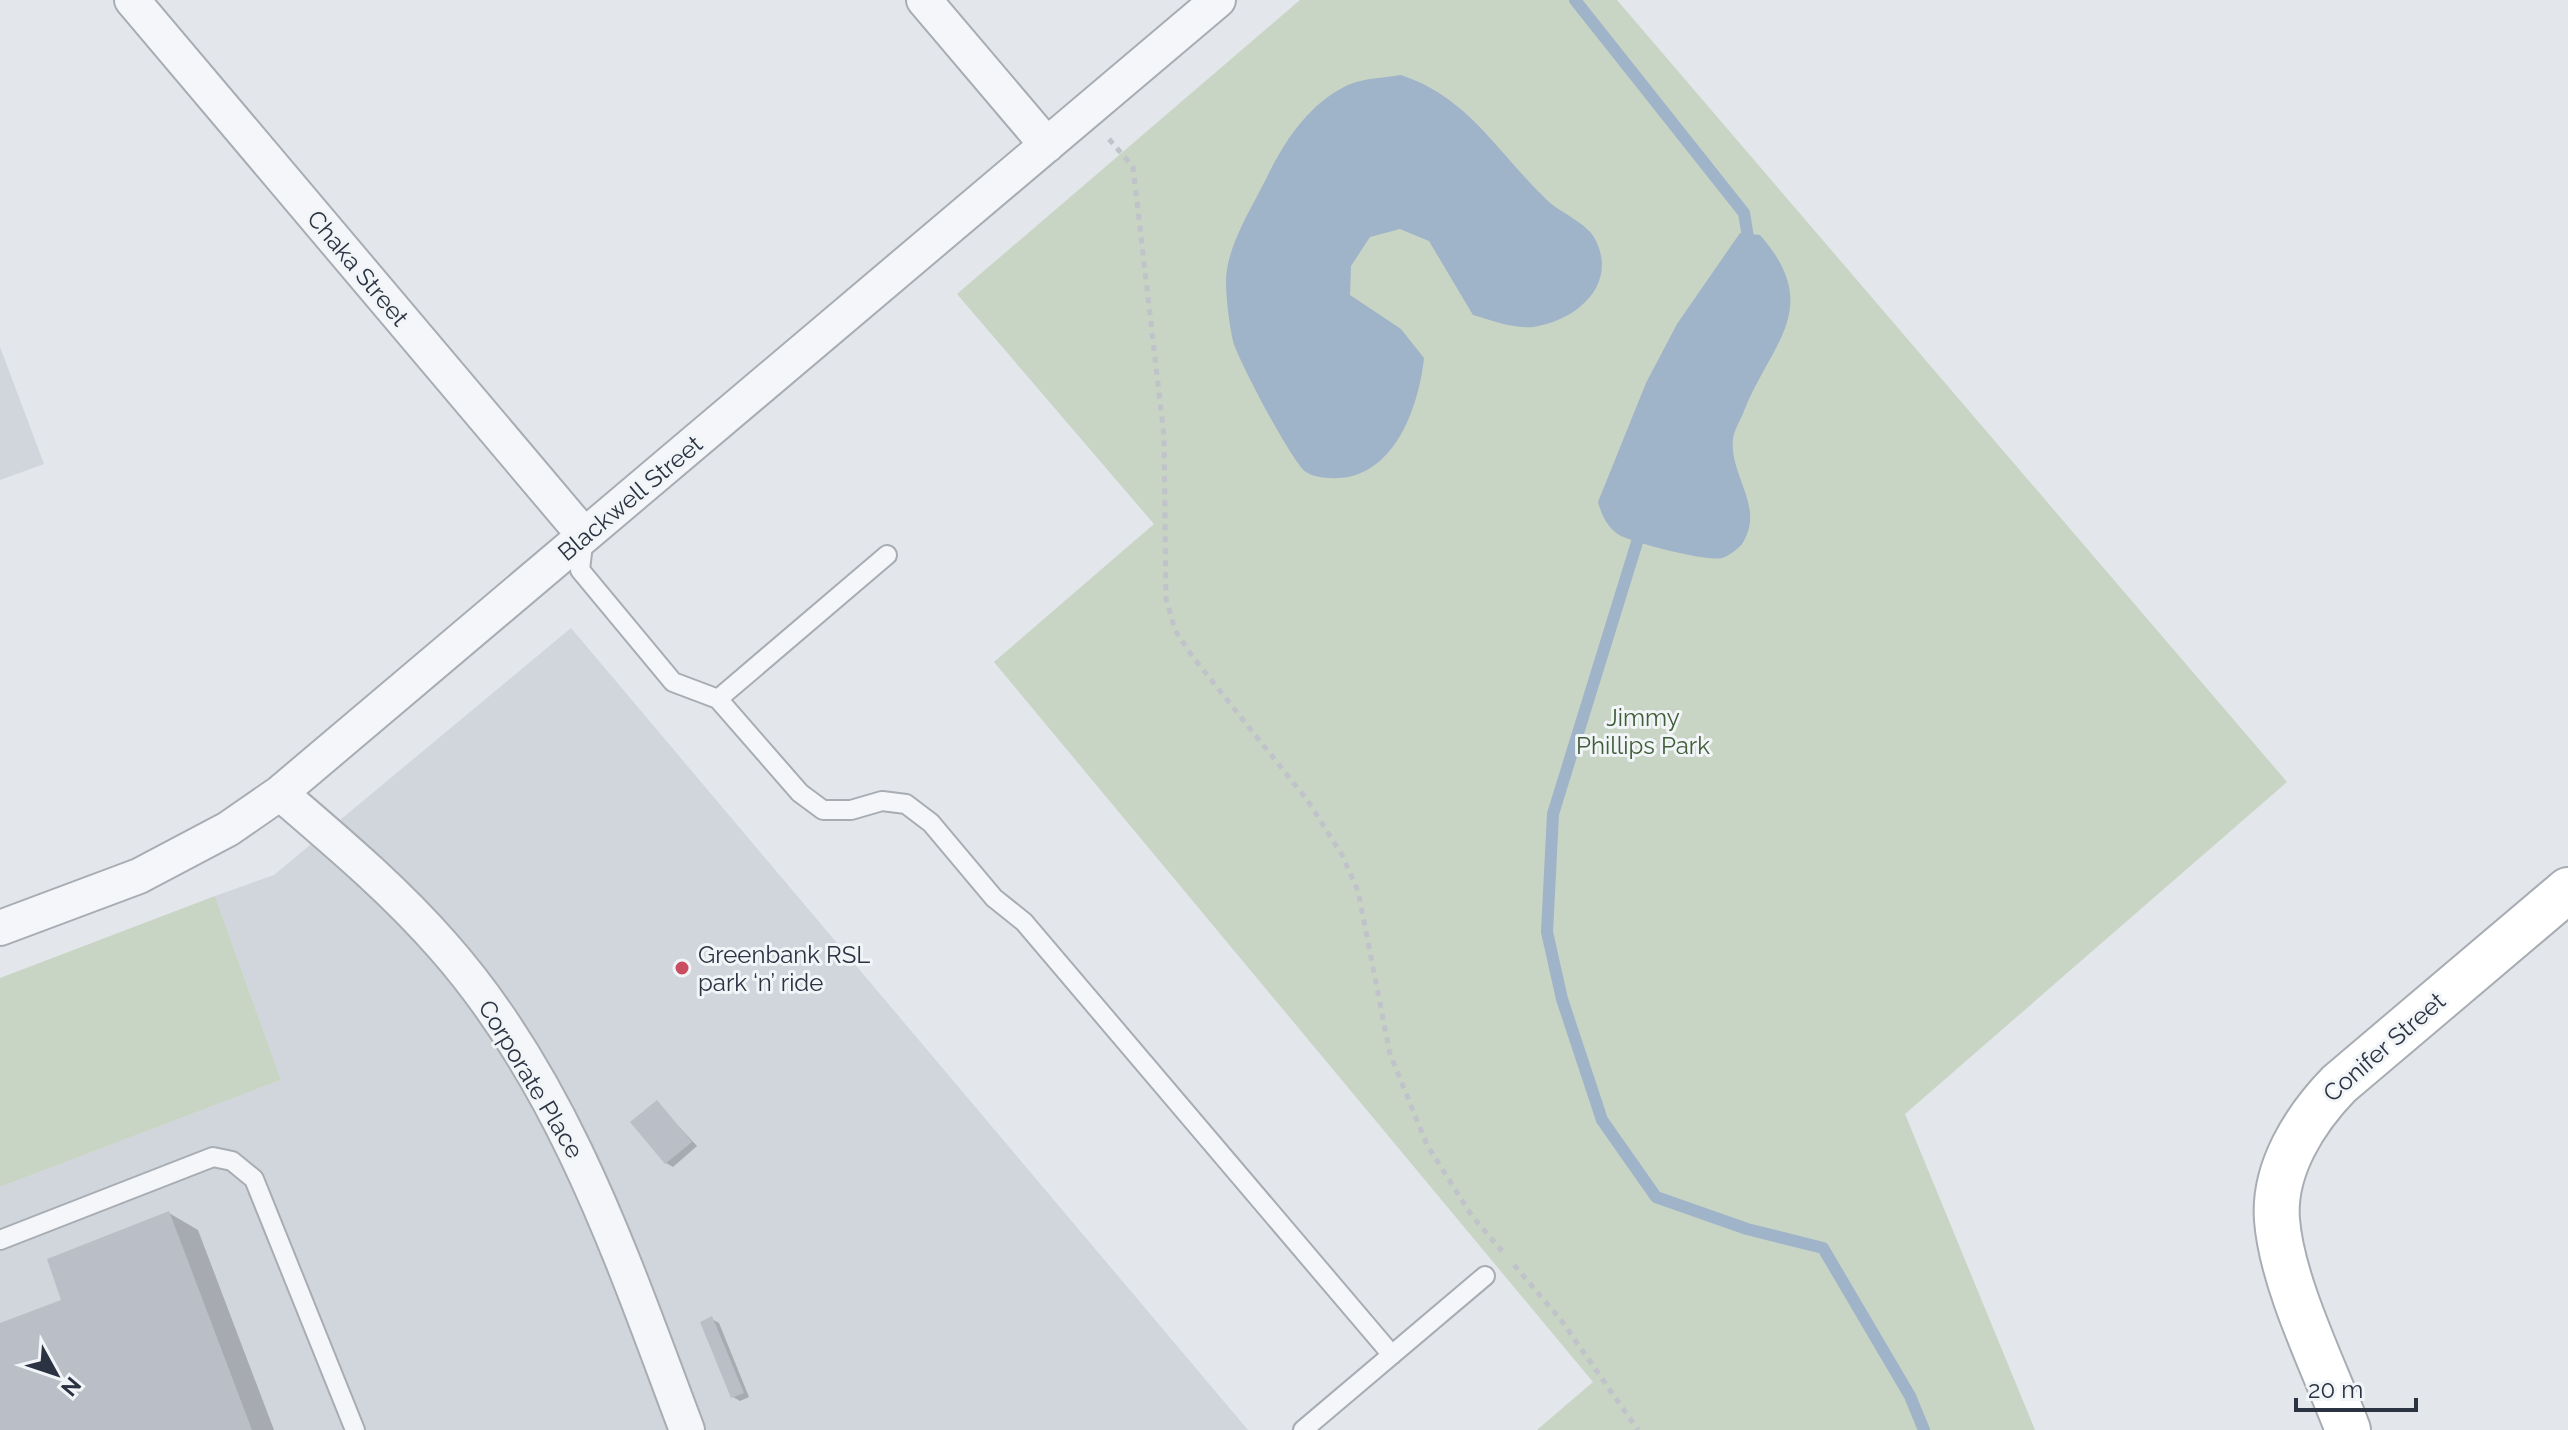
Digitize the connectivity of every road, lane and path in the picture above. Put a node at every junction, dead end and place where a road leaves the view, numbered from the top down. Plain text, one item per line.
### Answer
1 (132, 0) edge
2 (924, 0) edge
3 (1218, 0) edge
4 (1109, 139) dead end
5 (1047, 145) junction
6 (584, 535) junction
7 (887, 555) dead end
8 (718, 699) junction
9 (280, 793) junction
10 (2568, 890) edge
11 (0, 928) edge
12 (0, 1240) edge
13 (1485, 1276) dead end
14 (1392, 1355) junction
15 (355, 1430) edge
16 (687, 1430) edge
17 (1303, 1430) edge
18 (1638, 1430) edge
19 (2348, 1430) edge

1 - 6 street, Chaka Street
2 - 5 street
3 - 5 street, Blackwell Street
4 - 18 path
5 - 6 street, Blackwell Street
6 - 8 lane
6 - 9 street, Blackwell Street
7 - 8 lane
8 - 14 lane
9 - 11 street, Blackwell Street
9 - 16 street, Corporate Place
10 - 19 street, Conifer Street
12 - 15 lane
13 - 14 lane
14 - 17 lane

